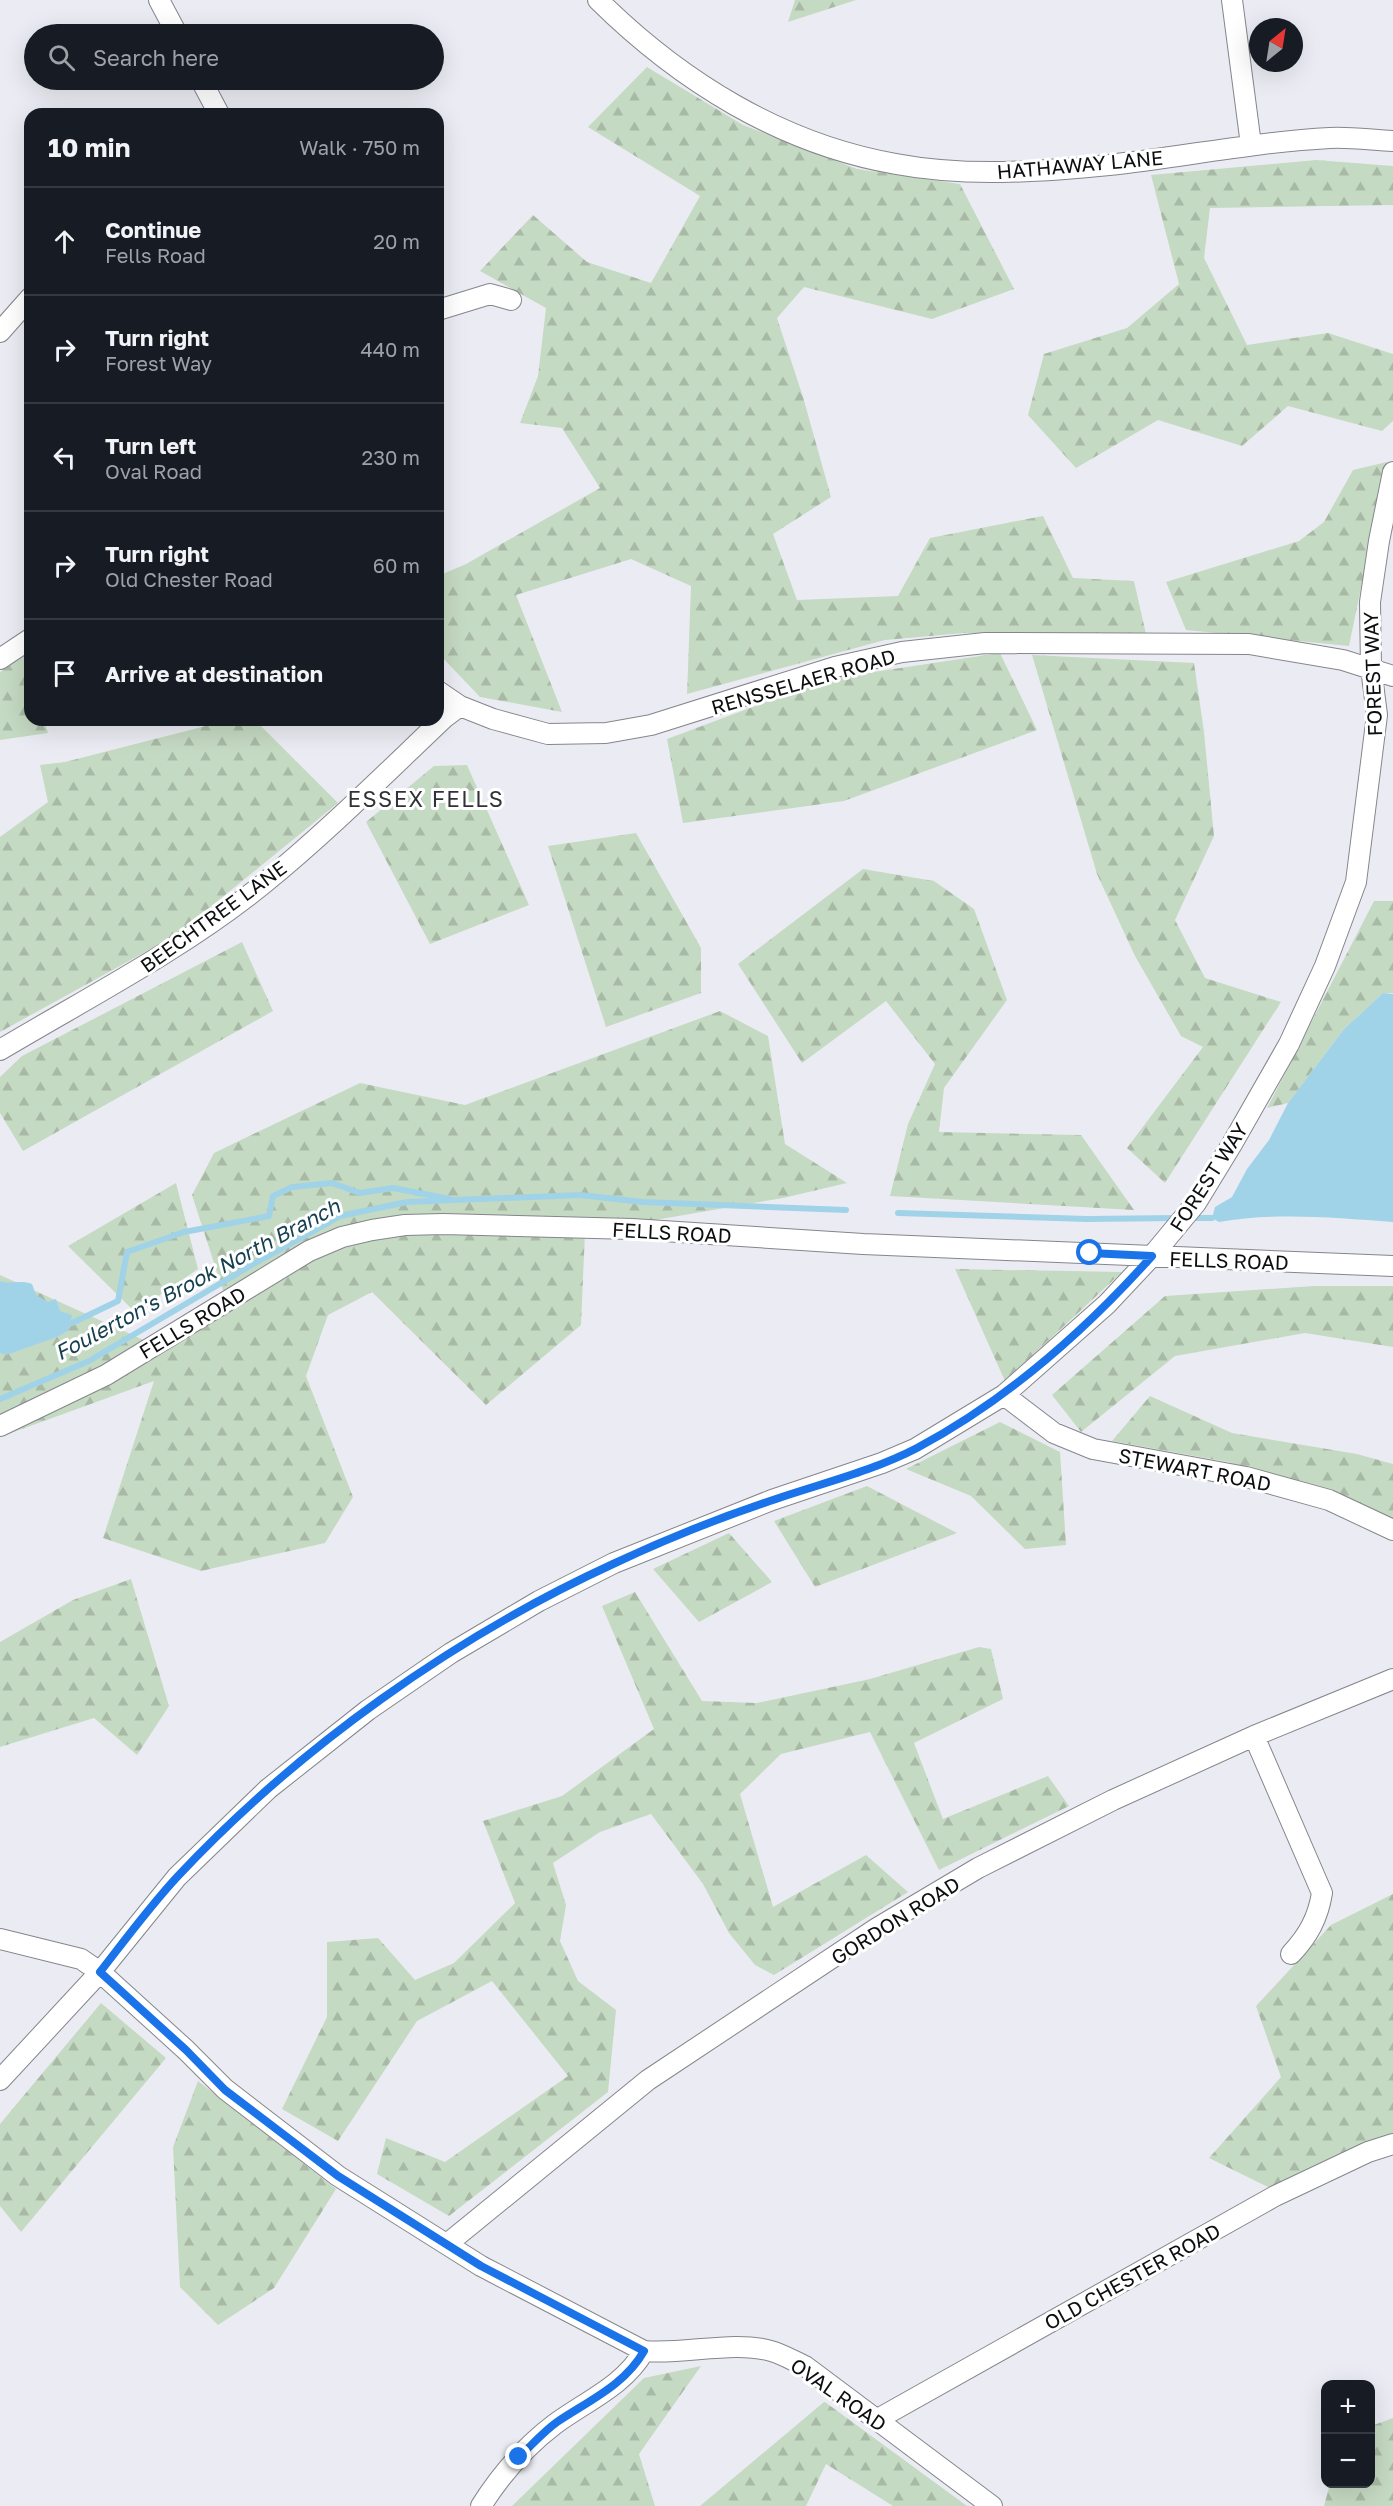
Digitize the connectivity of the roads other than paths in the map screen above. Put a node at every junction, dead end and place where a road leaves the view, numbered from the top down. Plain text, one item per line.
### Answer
1 (159, 0) edge
2 (598, 0) edge
3 (1232, 0) edge
4 (172, 24) edge
5 (206, 90) edge
6 (216, 108) edge
7 (1393, 141) edge
8 (1251, 145) junction
9 (511, 300) dead end
10 (24, 305) edge
11 (444, 308) edge
12 (0, 332) edge
13 (1393, 472) edge
14 (24, 643) edge
15 (0, 659) edge
16 (1371, 669) junction
17 (1393, 676) edge
18 (444, 695) edge
19 (460, 706) junction
20 (444, 718) edge
21 (436, 726) edge
22 (0, 1050) edge
23 (1152, 1256) junction
24 (1393, 1266) edge
25 (1004, 1395) junction
26 (0, 1426) edge
27 (1393, 1530) edge
28 (1393, 1679) edge
29 (1254, 1736) junction
30 (0, 1939) edge
31 (1291, 1954) dead end
32 (100, 1972) junction
33 (0, 2080) edge
34 (1393, 2144) edge
35 (447, 2244) junction
36 (644, 2351) junction
37 (876, 2420) junction
38 (480, 2506) edge
39 (992, 2506) edge

1 - 4 street
2 - 8 street, HATHAWAY LANE
3 - 8 street
5 - 6 street
7 - 8 street, HATHAWAY LANE
9 - 11 street
10 - 12 street
13 - 16 street, FOREST WAY
14 - 15 street
16 - 17 street, RENSSELAER ROAD
16 - 19 street, RENSSELAER ROAD
16 - 23 street, FOREST WAY
18 - 19 street, RENSSELAER ROAD
19 - 20 street, BEECHTREE LANE
21 - 22 street, BEECHTREE LANE
23 - 24 street, FELLS ROAD
23 - 25 street, FOREST WAY
23 - 26 street, FELLS ROAD
25 - 27 street, STEWART ROAD
25 - 32 street, FOREST WAY
28 - 29 street, GORDON ROAD
29 - 31 street
29 - 35 street, GORDON ROAD
30 - 32 street, OVAL ROAD
32 - 33 street, FOREST WAY
32 - 35 street, OVAL ROAD
34 - 37 street, OLD CHESTER ROAD
35 - 36 street, OVAL ROAD
36 - 37 street, OVAL ROAD
36 - 38 street
37 - 39 street, OVAL ROAD

